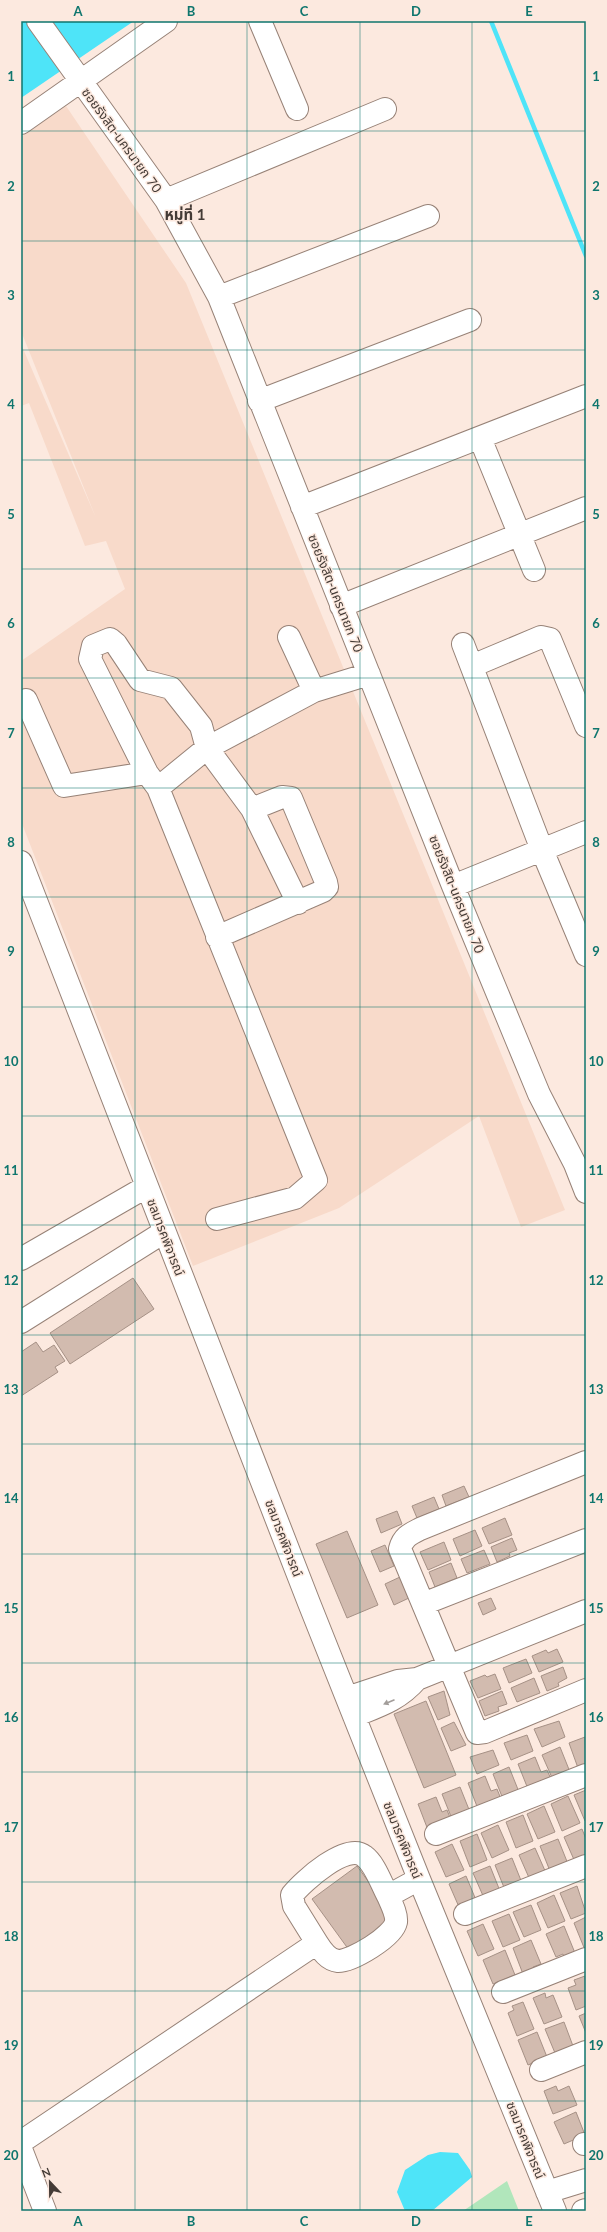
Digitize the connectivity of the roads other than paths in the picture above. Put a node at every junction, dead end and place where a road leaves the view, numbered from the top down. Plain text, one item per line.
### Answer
1 (38, 21) edge
2 (166, 21) edge
3 (260, 21) edge
4 (76, 76) junction
5 (297, 109) dead end
6 (385, 109) dead end
7 (21, 123) edge
8 (166, 200) junction
9 (428, 216) dead end
10 (219, 297) junction
11 (470, 320) dead end
12 (586, 396) edge
13 (259, 401) junction
14 (480, 438) junction
15 (302, 507) junction
16 (586, 508) edge
17 (521, 534) junction
18 (534, 570) dead end
19 (341, 606) junction
20 (289, 637) dead end
21 (463, 644) dead end
22 (472, 666) junction
23 (368, 674) junction
24 (314, 691) junction
25 (26, 700) dead end
26 (586, 726) edge
27 (207, 748) junction
28 (152, 781) junction
29 (252, 809) junction
30 (586, 832) edge
31 (542, 850) junction
32 (21, 862) edge
33 (453, 886) junction
34 (298, 903) junction
35 (217, 937) junction
36 (586, 955) edge
37 (580, 1162) edge
38 (146, 1187) junction
39 (586, 1192) edge
40 (217, 1219) dead end
41 (164, 1232) junction
42 (21, 1259) edge
43 (21, 1322) edge
44 (586, 1462) edge
45 (586, 1540) edge
46 (423, 1604) junction
47 (586, 1611) edge
48 (449, 1666) junction
49 (586, 1690) edge
50 (351, 1707) junction
51 (586, 1775) edge
52 (436, 1834) dead end
53 (586, 1866) edge
54 (419, 1879) junction
55 (388, 1896) junction
56 (465, 1914) dead end
57 (317, 1943) junction
58 (586, 1959) edge
59 (503, 1992) dead end
60 (586, 2052) edge
61 (541, 2070) dead end
62 (21, 2142) edge
63 (21, 2149) edge
64 (586, 2180) edge
65 (28, 2188) edge
66 (551, 2202) edge
67 (586, 2210) edge
68 (45, 2211) edge
69 (583, 2211) edge

1 - 4 street, ซอยรังสิต-นครนายก 70
2 - 4 street
3 - 5 street
4 - 7 street
4 - 8 street, ซอยรังสิต-นครนายก 70
6 - 8 street
8 - 10 street, ซอยรังสิต-นครนายก 70
9 - 10 street
10 - 13 street, ซอยรังสิต-นครนายก 70
11 - 13 street
12 - 14 street
13 - 15 street, ซอยรังสิต-นครนายก 70
14 - 15 street
14 - 17 street
15 - 19 street, ซอยรังสิต-นครนายก 70
16 - 17 street
17 - 18 street
17 - 19 street
19 - 23 street, ซอยรังสิต-นครนายก 70
20 - 24 street
21 - 22 street
22 - 26 street
22 - 31 street
23 - 24 street
23 - 33 street, ซอยรังสิต-นครนายก 70
24 - 27 street
25 - 28 street
27 - 28 street
27 - 28 street
27 - 29 street
28 - 35 street
29 - 34 street
29 - 34 street
30 - 31 street
31 - 33 street
31 - 36 street
32 - 38 street, ชลมารคพิจารณ์
33 - 37 street, ซอยรังสิต-นครนายก 70
34 - 35 street
35 - 40 street
37 - 39 street, ซอยรังสิต-นครนายก 70
38 - 41 street, ชลมารคพิจารณ์
38 - 42 street
41 - 43 street
41 - 50 street, ชลมารคพิจารณ์
44 - 46 street
45 - 46 street
46 - 48 street
47 - 48 street
48 - 49 street
48 - 50 street
50 - 54 street, ชลมารคพิจารณ์
51 - 52 street
53 - 56 street
54 - 55 street
54 - 66 street, ชลมารคพิจารณ์
55 - 57 street
55 - 57 street
57 - 62 street
58 - 59 street
60 - 61 street
63 - 65 street
64 - 66 street
65 - 68 street
67 - 69 street

